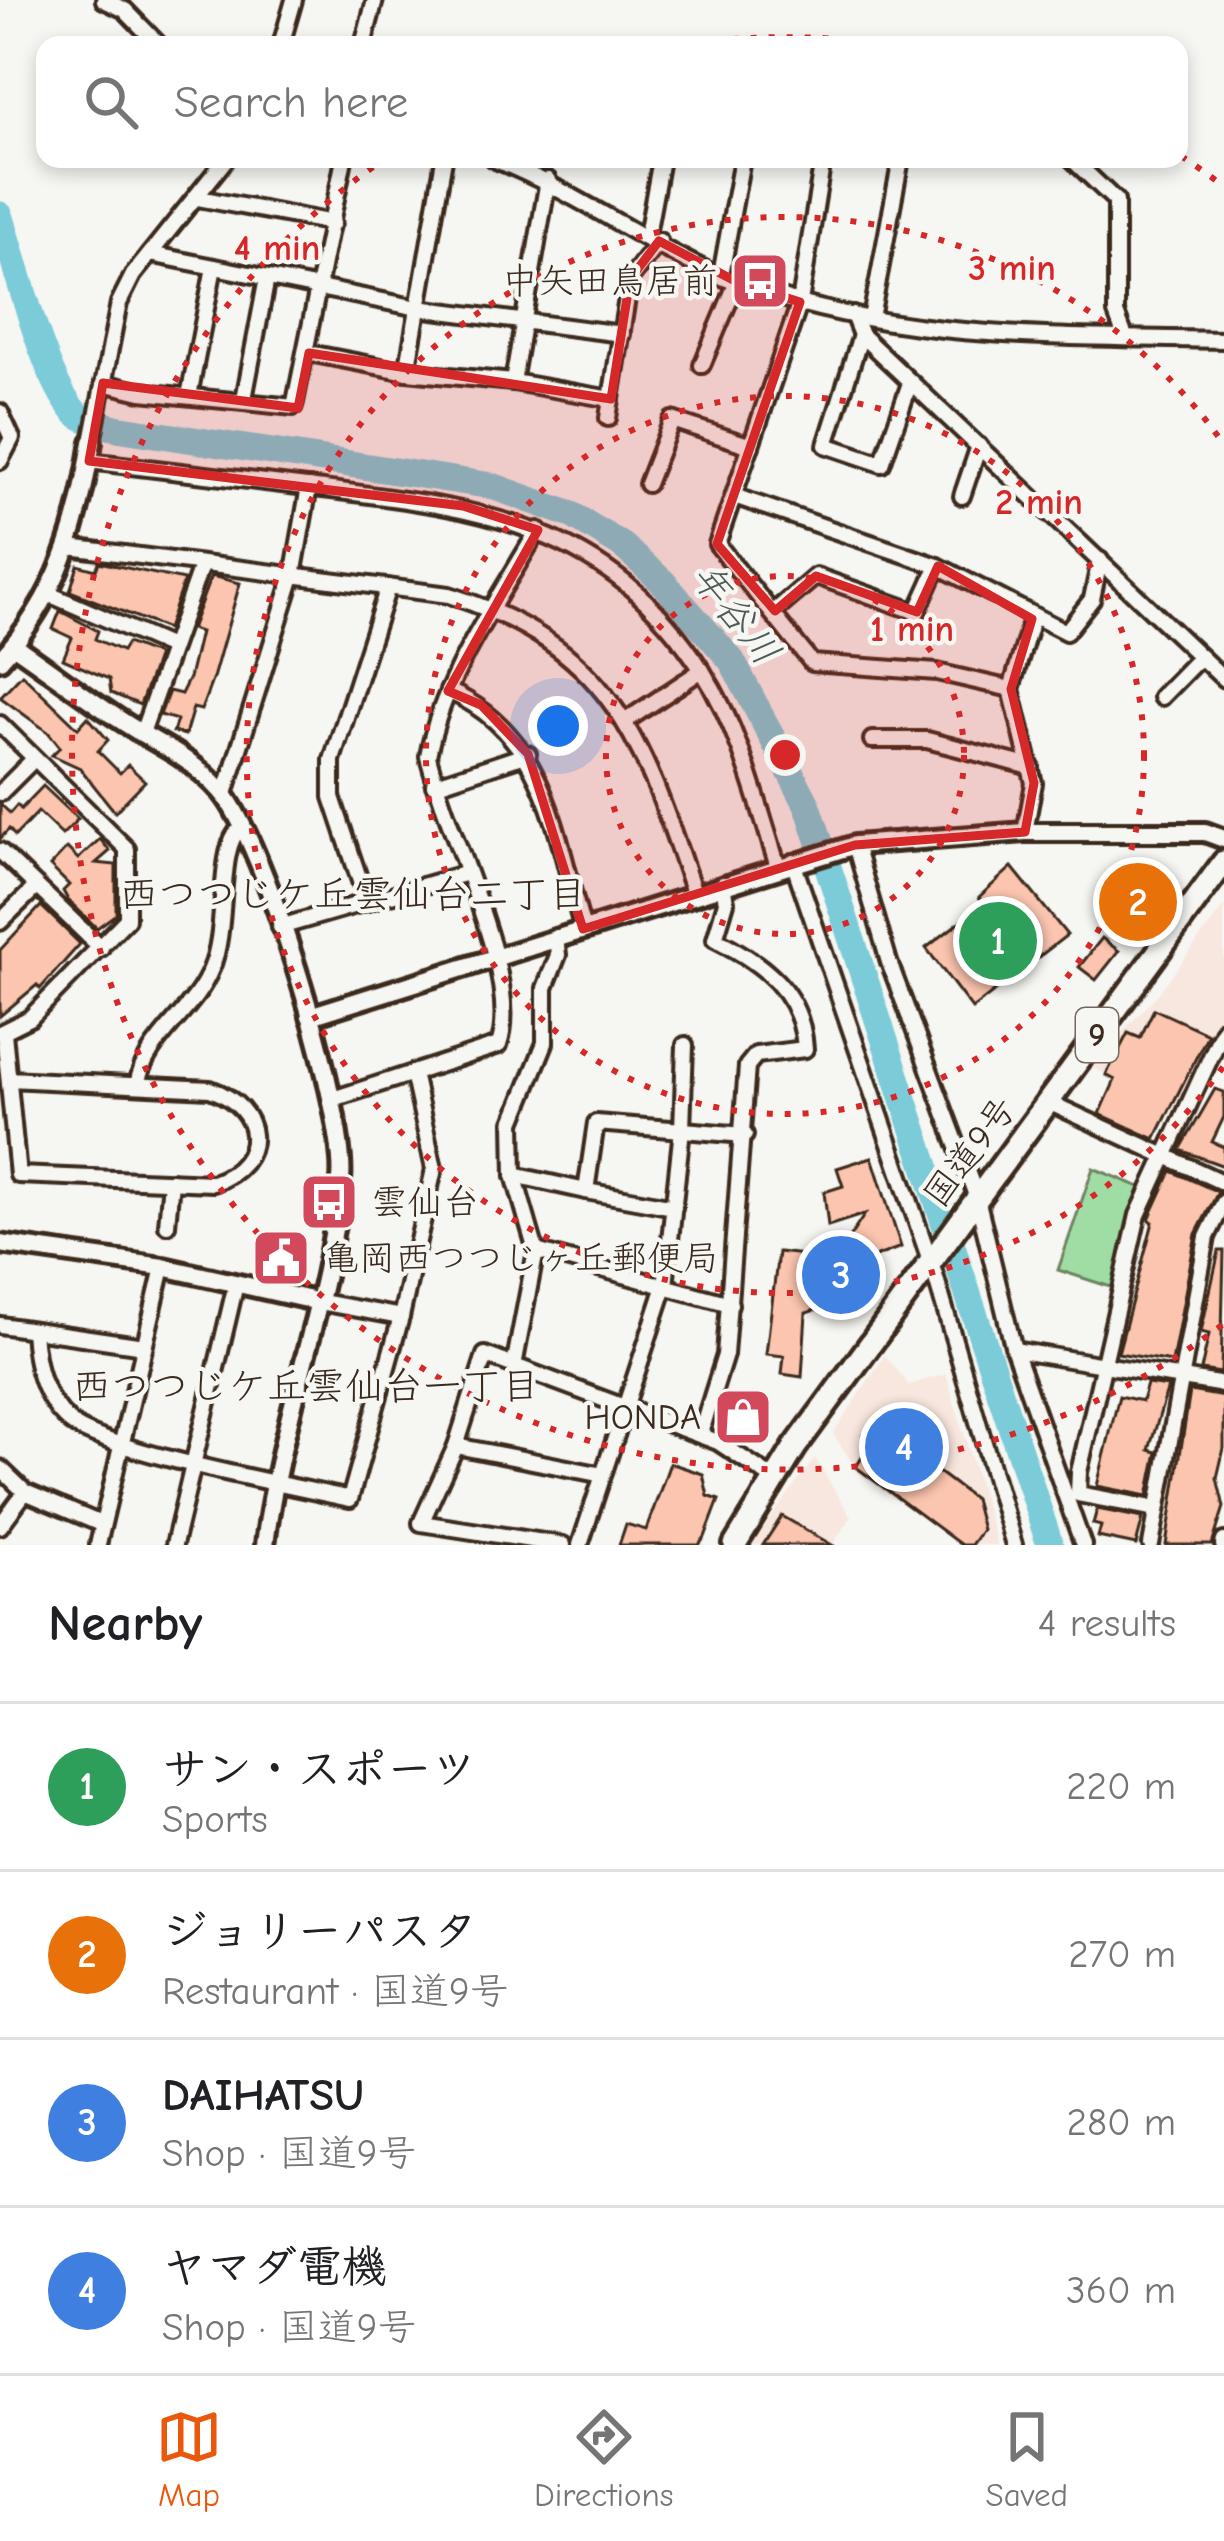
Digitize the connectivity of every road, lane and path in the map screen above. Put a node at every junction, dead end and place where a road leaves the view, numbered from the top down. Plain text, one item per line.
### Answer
1 (104, 0) edge
2 (293, 0) edge
3 (375, 0) edge
4 (126, 5) edge
5 (151, 36) edge
6 (283, 36) edge
7 (365, 36) edge
8 (220, 168) edge
9 (342, 168) edge
10 (442, 168) edge
11 (517, 168) edge
12 (660, 168) edge
13 (740, 168) edge
14 (822, 168) edge
15 (899, 168) edge
16 (1081, 168) edge
17 (548, 180) junction
18 (198, 198) junction
19 (333, 223) junction
20 (653, 238) junction
21 (150, 254) junction
22 (214, 267) junction
23 (721, 275) junction
24 (267, 278) junction
25 (736, 283) junction
26 (321, 289) junction
27 (800, 302) junction
28 (418, 308) junction
29 (853, 315) junction
30 (872, 318) junction
31 (524, 321) junction
32 (622, 334) junction
33 (861, 335) junction
34 (1125, 338) junction
35 (1224, 340) edge
36 (309, 353) junction
37 (702, 365) dead end
38 (407, 372) junction
39 (513, 382) junction
40 (910, 383) junction
41 (102, 387) junction
42 (189, 396) junction
43 (244, 399) junction
44 (611, 399) junction
45 (0, 412) edge
46 (608, 418) dead end
47 (751, 446) junction
48 (979, 446) junction
49 (90, 452) junction
50 (0, 461) edge
51 (646, 484) dead end
52 (309, 488) junction
53 (734, 496) junction
54 (962, 496) dead end
55 (538, 530) junction
56 (69, 547) junction
57 (1100, 560) junction
58 (201, 566) junction
59 (938, 566) junction
60 (293, 576) junction
61 (388, 587) junction
62 (51, 595) junction
63 (494, 609) junction
64 (775, 611) junction
65 (1032, 619) junction
66 (14, 645) junction
67 (171, 647) junction
68 (1200, 657) junction
69 (0, 660) edge
70 (702, 670) junction
71 (1224, 680) edge
72 (1011, 689) junction
73 (448, 691) junction
74 (1161, 697) dead end
75 (627, 720) junction
76 (0, 724) edge
77 (142, 733) junction
78 (872, 740) dead end
79 (528, 754) junction
80 (34, 759) junction
81 (1031, 767) junction
82 (434, 785) junction
83 (0, 793) edge
84 (225, 794) junction
85 (245, 831) junction
86 (1025, 832) junction
87 (1224, 838) edge
88 (850, 846) junction
89 (0, 851) edge
90 (792, 862) junction
91 (1224, 862) edge
92 (467, 874) junction
93 (723, 884) junction
94 (37, 886) junction
95 (694, 893) junction
96 (367, 902) junction
97 (0, 922) edge
98 (280, 927) junction
99 (583, 929) junction
100 (556, 938) junction
101 (101, 948) junction
102 (494, 957) junction
103 (310, 1016) junction
104 (1224, 1028) edge
105 (2, 1033) edge
106 (685, 1045) dead end
107 (412, 1073) junction
108 (8, 1079) junction
109 (137, 1085) junction
110 (333, 1099) junction
111 (1048, 1102) junction
112 (682, 1129) junction
113 (745, 1135) junction
114 (1164, 1156) junction
115 (514, 1174) junction
116 (171, 1181) junction
117 (1224, 1184) edge
118 (586, 1191) junction
119 (1224, 1202) edge
120 (974, 1203) junction
121 (674, 1207) junction
122 (167, 1225) dead end
123 (0, 1244) edge
124 (536, 1251) junction
125 (932, 1258) junction
126 (163, 1268) junction
127 (236, 1284) junction
128 (665, 1286) junction
129 (315, 1301) junction
130 (730, 1304) junction
131 (401, 1317) junction
132 (0, 1325) edge
133 (33, 1330) junction
134 (144, 1346) junction
135 (1013, 1350) junction
136 (1103, 1364) junction
137 (514, 1366) junction
138 (1180, 1376) junction
139 (1224, 1385) edge
140 (625, 1408) junction
141 (700, 1435) junction
142 (121, 1444) junction
143 (456, 1446) junction
144 (194, 1462) junction
145 (0, 1468) edge
146 (603, 1475) junction
147 (774, 1480) junction
148 (272, 1481) junction
149 (25, 1492) junction
150 (1157, 1509) junction
151 (100, 1524) junction
152 (0, 1526) edge
153 (98, 1545) edge
154 (173, 1545) edge
155 (261, 1545) edge
156 (562, 1545) edge
157 (580, 1545) edge
158 (736, 1545) edge
159 (1014, 1545) edge
160 (1083, 1545) edge
161 (1151, 1545) edge

1 - 4 street
2 - 6 street
3 - 7 street
4 - 5 street
8 - 18 street
9 - 19 street
10 - 28 street
11 - 17 street
12 - 20 street
13 - 23 street
14 - 27 street
15 - 30 street
16 - 34 street
17 - 20 street
17 - 31 street
18 - 19 street
18 - 21 street
19 - 26 street
20 - 23 street
20 - 32 street
21 - 22 street
21 - 41 street
22 - 24 street
22 - 42 street
23 - 25 street
24 - 26 street
24 - 43 street
25 - 27 street
25 - 37 street
26 - 28 street
26 - 36 street
27 - 29 street
27 - 47 street
28 - 31 street
28 - 38 street
29 - 30 street
29 - 33 street
30 - 34 street
31 - 32 street
31 - 39 street
32 - 44 street
33 - 40 street
33 - 40 street
34 - 35 street
36 - 38 street
36 - 43 street
38 - 39 street
39 - 44 street
40 - 48 street
41 - 42 street
41 - 49 street
42 - 43 street
44 - 46 street
45 - 50 street
47 - 51 street
47 - 53 street
48 - 54 street
48 - 57 street
49 - 52 street
49 - 56 street
52 - 55 street
52 - 60 street
53 - 59 street
53 - 64 street
55 - 63 street
55 - 70 street
56 - 58 street
56 - 62 street
57 - 65 street
57 - 68 street
58 - 60 street
58 - 67 street
59 - 64 street
59 - 65 street
60 - 61 street
60 - 84 street
61 - 63 street
61 - 96 street
62 - 66 street
62 - 67 street
63 - 73 street
63 - 75 street
64 - 72 street
65 - 72 street
66 - 69 street
66 - 77 street
67 - 77 street
68 - 71 street
68 - 74 street
70 - 75 street
70 - 90 street
72 - 81 street
73 - 79 street
73 - 82 street
75 - 95 street
76 - 80 street
77 - 84 street
78 - 81 street
79 - 82 street
79 - 99 street
80 - 83 street
80 - 101 street
81 - 86 street
82 - 92 street
84 - 85 street
85 - 98 street
85 - 109 street
86 - 87 street
86 - 88 street
88 - 90 street
88 - 120 street
89 - 94 street
90 - 93 street
90 - 125 street
91 - 111 highway, 国道9号 / 9
92 - 96 street
92 - 102 street
93 - 95 street
93 - 113 street
94 - 97 street
94 - 101 street
95 - 99 street
96 - 98 street
98 - 103 street
99 - 100 street
100 - 102 street
100 - 115 street
101 - 105 street
102 - 103 street
102 - 107 street
103 - 110 street
104 - 114 street
105 - 108 street
106 - 112 street
107 - 110 street
107 - 131 street
108 - 109 street
108 - 116 street
109 - 116 street
110 - 129 street
111 - 114 street
111 - 120 highway, 国道9号 / 9
112 - 113 street
112 - 118 street
112 - 121 street
113 - 130 street
114 - 117 street
114 - 136 street
115 - 118 street
115 - 124 street
116 - 122 street
118 - 121 street
119 - 138 street
120 - 125 highway, 国道9号 / 9
120 - 135 street
121 - 128 street
123 - 126 street
124 - 128 street
124 - 137 street
125 - 147 highway, 国道9号 / 9
125 - 159 street
126 - 127 street
126 - 134 street
127 - 129 street
127 - 144 street
128 - 130 street
128 - 140 street
129 - 131 street
129 - 148 street
130 - 141 street
131 - 148 street
132 - 133 street
133 - 134 street
133 - 142 street
134 - 142 street
135 - 136 street
135 - 160 street
136 - 138 street
136 - 150 street
137 - 140 street
137 - 143 street
138 - 139 street
138 - 150 street
140 - 141 street
140 - 146 street
141 - 147 street
142 - 144 street
142 - 151 street
143 - 146 street
143 - 156 street
144 - 148 street
144 - 154 street
145 - 149 street
146 - 157 street
147 - 158 highway, 国道9号 / 9
148 - 155 street
149 - 151 street
149 - 152 street
150 - 161 street
151 - 153 street

